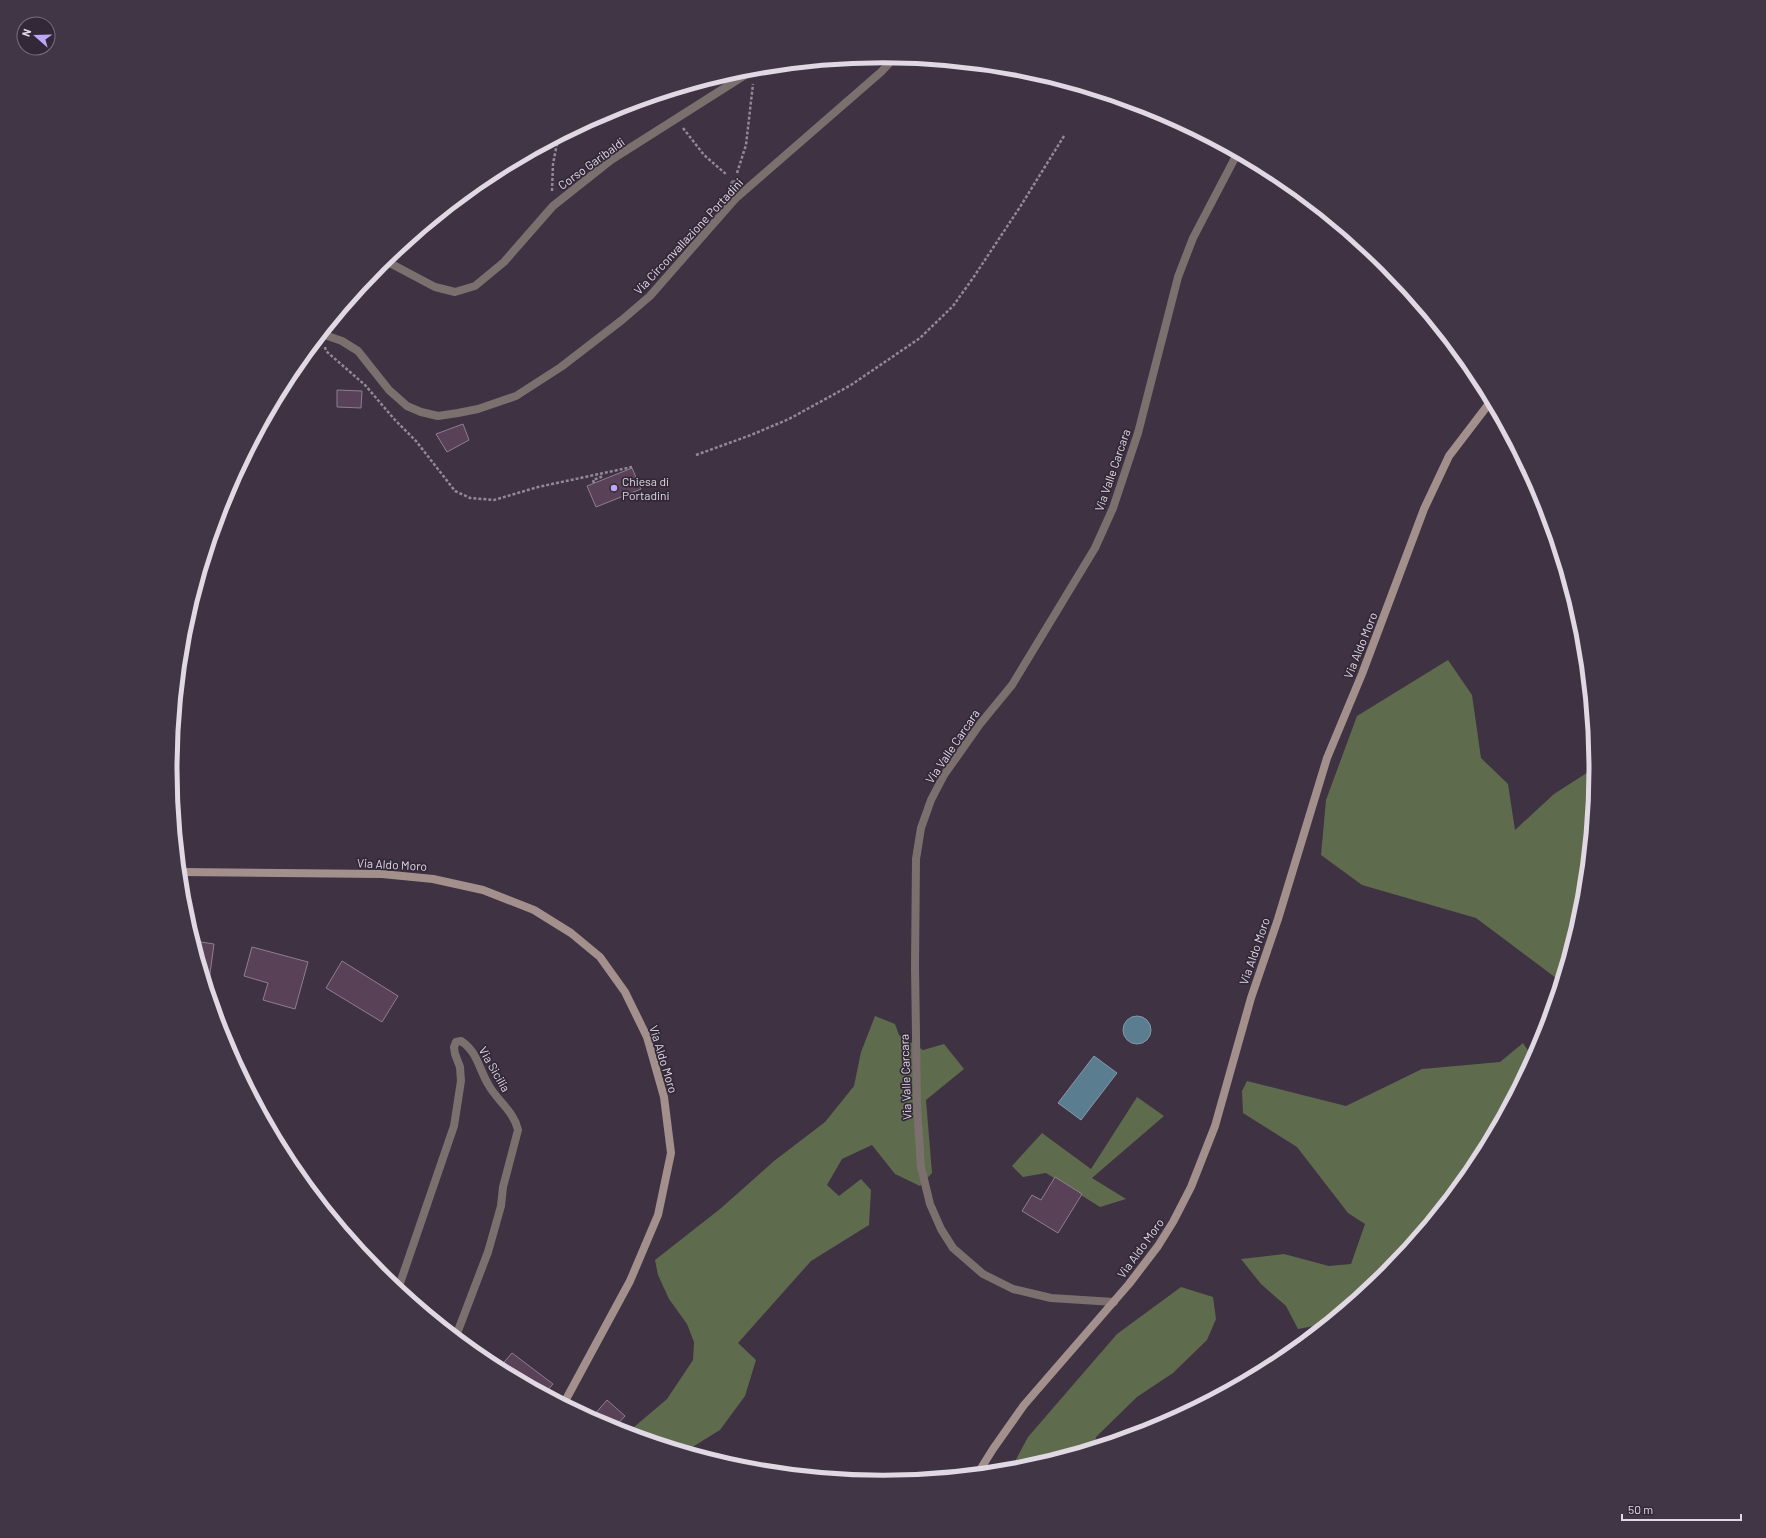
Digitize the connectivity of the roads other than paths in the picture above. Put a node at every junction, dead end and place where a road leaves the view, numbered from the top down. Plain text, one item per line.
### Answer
1 (889, 63) edge
2 (740, 78) edge
3 (1235, 158) edge
4 (733, 182) road end
5 (735, 199) junction
6 (391, 264) edge
7 (326, 335) edge
8 (1488, 406) edge
9 (185, 872) edge
10 (400, 1283) edge
11 (1114, 1302) junction
12 (457, 1332) edge
13 (566, 1399) edge
14 (981, 1468) edge

1 - 5 street, Via Circonvallazione Portadini
2 - 6 street, Corso Garibaldi
3 - 11 street, Via Valle Carcara
4 - 5 street
5 - 7 street, Via Circonvallazione Portadini
8 - 11 main road, Via Aldo Moro
9 - 13 main road, Via Aldo Moro
10 - 12 street, Via Sicilia
11 - 14 main road, Via Aldo Moro

